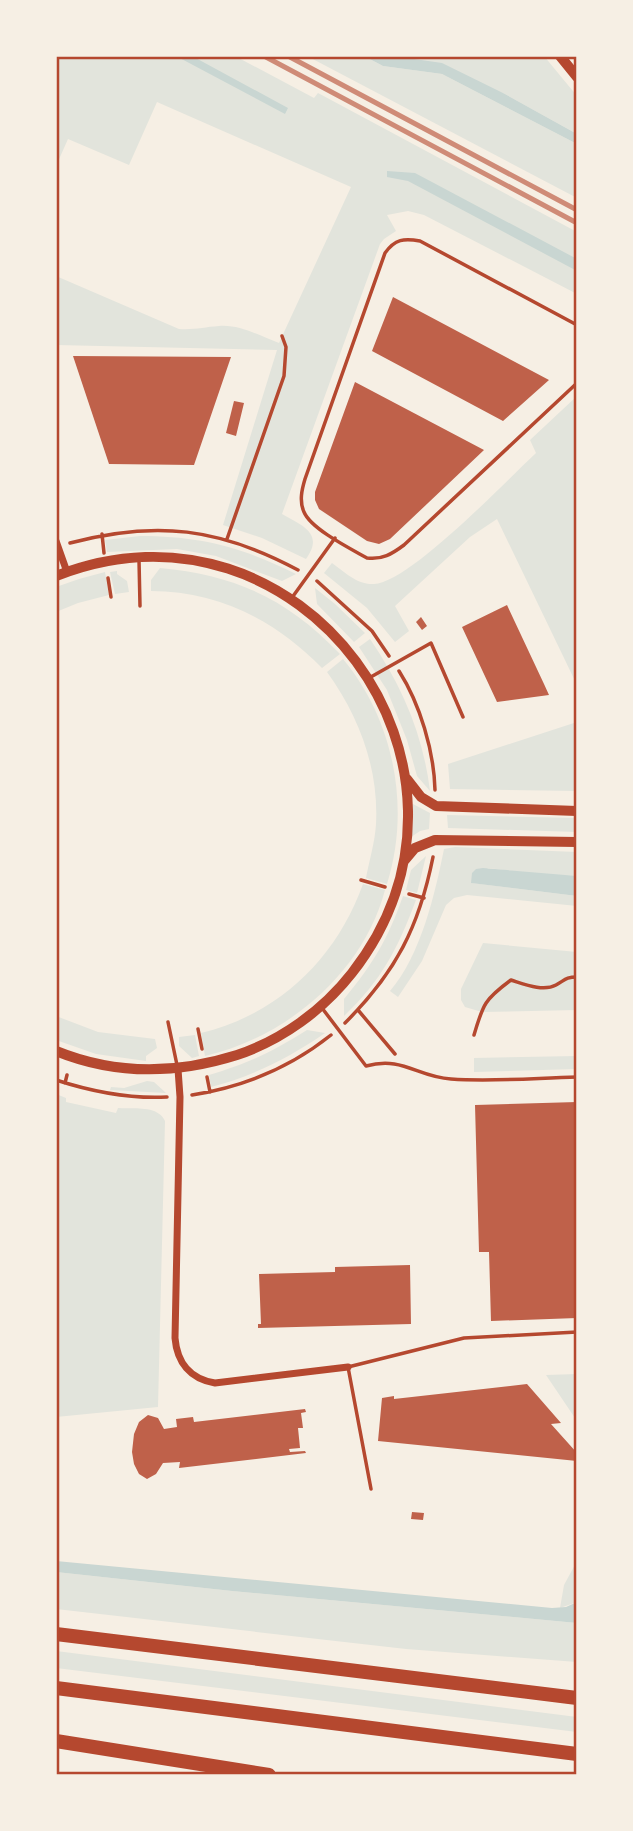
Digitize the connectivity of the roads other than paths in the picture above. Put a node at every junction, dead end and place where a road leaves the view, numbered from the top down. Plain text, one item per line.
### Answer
1 (559, 56) edge
2 (577, 77) edge
3 (577, 325) edge
4 (577, 383) edge
5 (335, 538) junction
6 (57, 543) edge
7 (139, 558) junction
8 (67, 572) junction
9 (56, 576) edge
10 (291, 599) junction
11 (140, 606) dead end
12 (369, 678) junction
13 (463, 717) dead end
14 (405, 774) junction
15 (577, 811) edge
16 (577, 842) edge
17 (403, 863) junction
18 (321, 1006) junction
19 (167, 1022) dead end
20 (56, 1051) edge
21 (178, 1069) junction
22 (577, 1077) edge
23 (577, 1332) edge
24 (348, 1367) junction
25 (371, 1489) dead end
26 (56, 1634) edge
27 (56, 1688) edge
28 (577, 1698) edge
29 (56, 1741) edge
30 (112, 1750) junction
31 (577, 1754) edge
32 (202, 1775) edge
33 (269, 1775) edge

1 - 2 street
3 - 5 lane
4 - 5 lane
5 - 10 lane
6 - 8 street
7 - 8 street
7 - 10 street
7 - 11 lane
8 - 9 street
10 - 12 street
12 - 13 lane
12 - 14 street
14 - 15 street
14 - 17 street
16 - 17 street
17 - 18 street
18 - 21 street
18 - 22 lane
19 - 21 lane
20 - 21 street
21 - 24 street
23 - 24 lane
24 - 25 lane
26 - 28 highway
27 - 31 highway
29 - 30 highway
30 - 32 highway
30 - 33 highway

